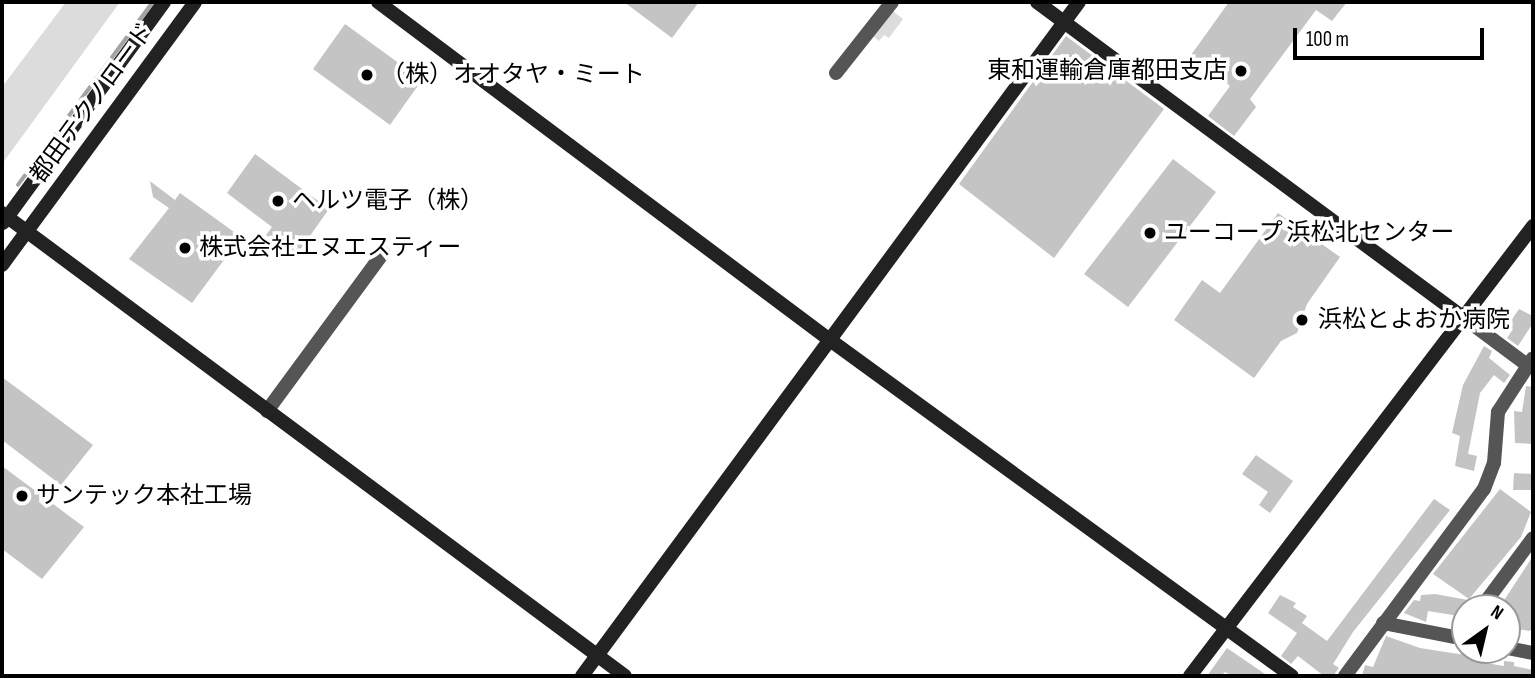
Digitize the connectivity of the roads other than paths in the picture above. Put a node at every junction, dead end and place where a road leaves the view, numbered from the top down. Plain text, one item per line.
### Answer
1 (164, 2) edge
2 (195, 2) edge
3 (378, 2) edge
4 (892, 2) edge
5 (1037, 2) edge
6 (1079, 2) edge
7 (1064, 22) junction
8 (836, 73) dead end
9 (3, 218) edge
10 (1533, 226) edge
11 (26, 232) junction
12 (383, 253) dead end
13 (2, 265) edge
14 (1464, 318) junction
15 (830, 340) junction
16 (1530, 362) edge
17 (267, 411) junction
18 (1533, 538) edge
19 (1491, 594) edge
20 (1383, 623) junction
21 (1227, 628) junction
22 (1451, 636) edge
23 (597, 655) junction
24 (582, 676) edge
25 (625, 676) edge
26 (1191, 676) edge
27 (1292, 676) edge
28 (1345, 676) edge

1 - 9 street, 都田テクノロード
2 - 11 street, 都田テクノロード
3 - 15 street
4 - 8 street
5 - 7 street
6 - 7 street
7 - 14 street
7 - 15 street
9 - 11 street
10 - 14 street
11 - 13 street, 都田テクノロード
11 - 17 street
12 - 17 street
14 - 16 street
14 - 21 street
15 - 21 street
15 - 23 street
16 - 20 street
17 - 23 street
18 - 19 street
20 - 22 street
20 - 28 street
21 - 26 street
21 - 27 street
23 - 24 street
23 - 25 street

